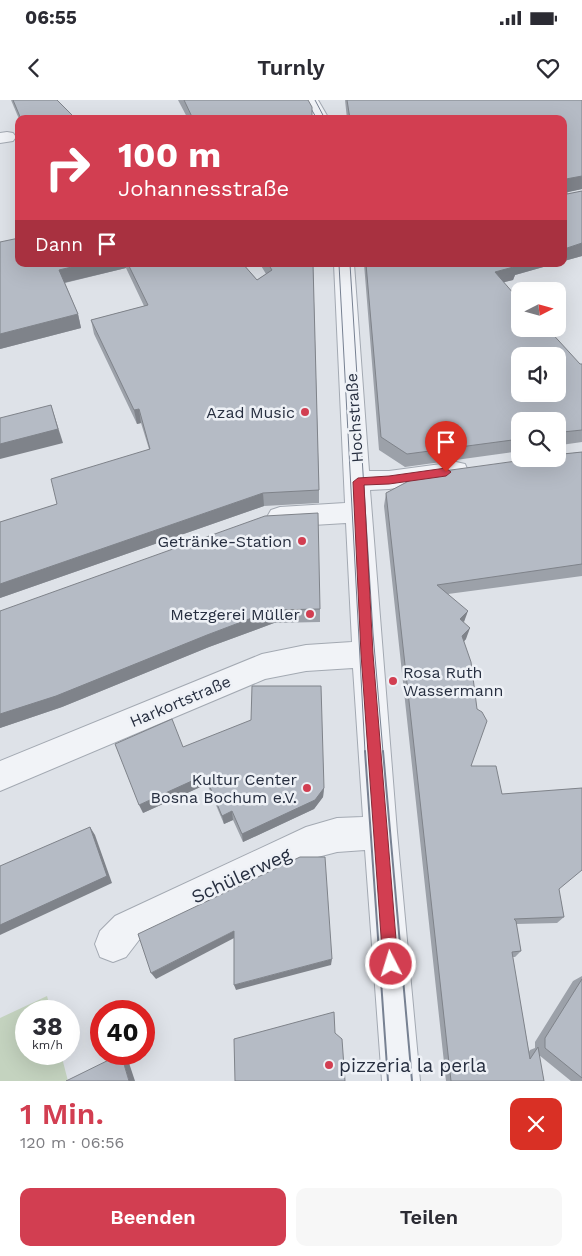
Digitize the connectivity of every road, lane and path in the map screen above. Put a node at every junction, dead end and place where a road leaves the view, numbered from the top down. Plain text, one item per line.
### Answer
1 (310, 100) edge
2 (319, 115) edge
3 (344, 267) edge
4 (474, 468) edge
5 (358, 482) junction
6 (360, 512) junction
7 (255, 521) edge
8 (367, 654) junction
9 (0, 776) edge
10 (380, 832) junction
11 (113, 944) dead end
12 (401, 1081) edge

1 - 2 street
3 - 5 street, Hochstraße
4 - 5 street
5 - 6 street, Hochstraße
6 - 7 street
6 - 8 street, Hochstraße
8 - 9 street, Harkortstraße
8 - 10 street, Hochstraße
10 - 11 street, Schülerweg
10 - 12 street, Hochstraße

